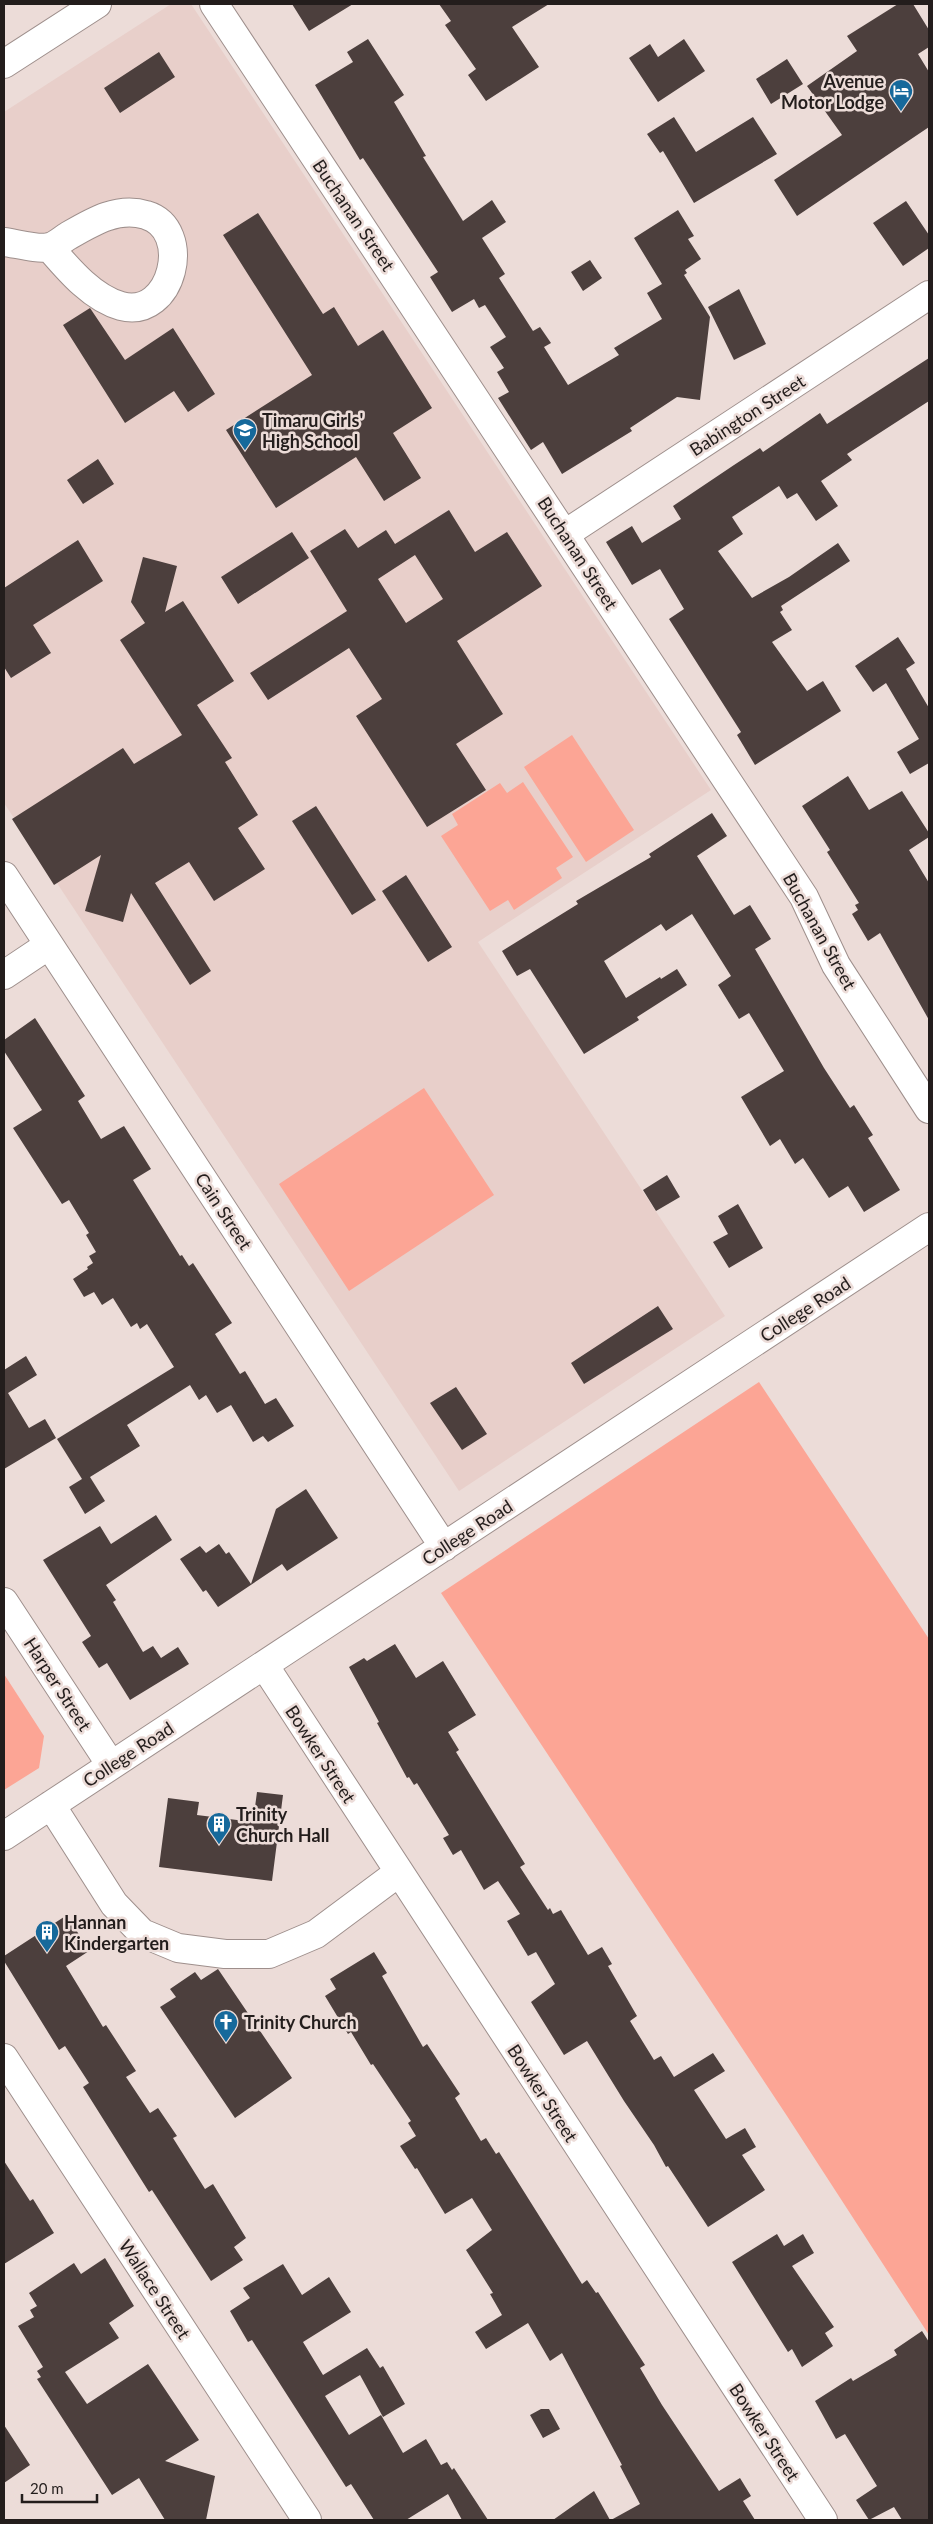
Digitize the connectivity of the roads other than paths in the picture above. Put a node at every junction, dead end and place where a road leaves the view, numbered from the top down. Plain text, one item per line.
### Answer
1 (97, 4) edge
2 (214, 4) edge
3 (4, 64) edge
4 (4, 242) edge
5 (48, 248) dead end
6 (929, 295) edge
7 (565, 534) junction
8 (4, 876) edge
9 (49, 945) junction
10 (4, 974) edge
11 (929, 1109) edge
12 (929, 1228) edge
13 (444, 1547) junction
14 (4, 1602) edge
15 (264, 1665) junction
16 (111, 1765) junction
17 (52, 1805) junction
18 (4, 1836) edge
19 (398, 1874) junction
20 (4, 2058) edge
21 (307, 2520) edge
22 (823, 2520) edge

1 - 3 street
2 - 7 street, Buchanan Street
4 - 5 street
6 - 7 street, Babington Street
7 - 11 street, Buchanan Street
8 - 9 street, Cain Street
9 - 10 street
9 - 13 street, Cain Street
12 - 13 street, College Road
13 - 15 street, College Road
14 - 16 street, Harper Street
15 - 16 street, College Road
15 - 19 street, Bowker Street
16 - 17 street, College Road
17 - 18 street, College Road
17 - 19 street
19 - 22 street, Bowker Street
20 - 21 street, Wallace Street

